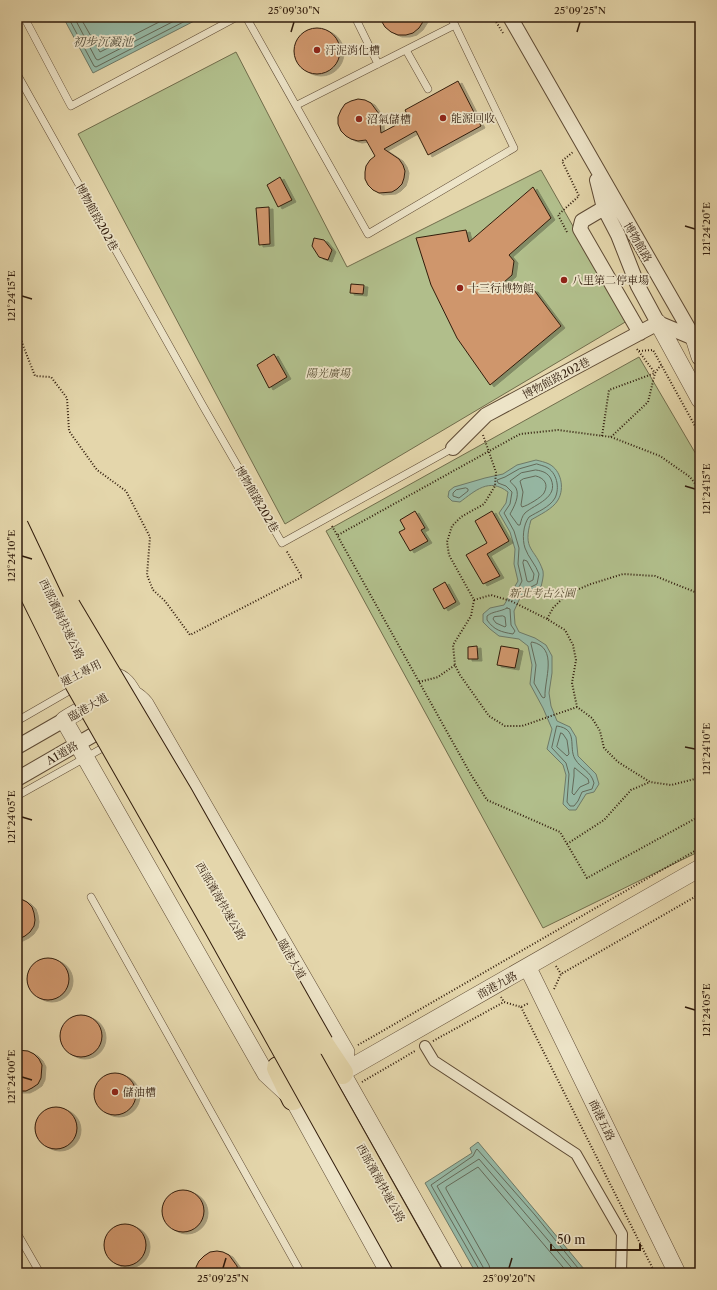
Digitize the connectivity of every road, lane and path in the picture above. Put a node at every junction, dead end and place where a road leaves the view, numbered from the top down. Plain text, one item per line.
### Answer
1 (24, 17) edge
2 (237, 17) edge
3 (246, 17) edge
4 (356, 17) edge
5 (451, 17) edge
6 (493, 17) edge
7 (510, 17) edge
8 (455, 25) junction
9 (505, 37) dead end
10 (406, 50) junction
11 (378, 64) junction
12 (17, 74) edge
13 (428, 89) dead end
14 (296, 106) junction
15 (571, 149) dead end
16 (594, 166) junction
17 (604, 208) junction
18 (570, 236) dead end
19 (658, 323) junction
20 (17, 330) edge
21 (640, 333) junction
22 (697, 337) edge
23 (673, 350) junction
24 (700, 357) edge
25 (654, 373) junction
26 (700, 400) edge
27 (478, 423) junction
28 (700, 435) edge
29 (602, 436) junction
30 (611, 437) junction
31 (453, 448) joint
32 (490, 451) junction
33 (700, 490) edge
34 (17, 518) edge
35 (328, 518) junction
36 (17, 526) edge
37 (338, 535) junction
38 (282, 543) junction
39 (17, 566) edge
40 (17, 579) edge
41 (700, 594) edge
42 (474, 600) junction
43 (547, 618) junction
44 (455, 664) junction
45 (419, 682) junction
46 (96, 701) junction
47 (145, 704) junction
48 (577, 707) junction
49 (64, 720) junction
50 (17, 721) edge
51 (114, 735) junction
52 (17, 747) edge
53 (82, 751) junction
54 (700, 772) edge
55 (17, 779) edge
56 (650, 782) junction
57 (17, 796) edge
58 (700, 816) edge
59 (567, 844) junction
60 (700, 848) edge
61 (700, 868) edge
62 (700, 894) edge
63 (91, 897) dead end
64 (528, 968) junction
65 (555, 989) dead end
66 (425, 1046) junction
67 (344, 1062) junction
68 (308, 1091) junction
69 (355, 1096) junction
70 (17, 1233) edge
71 (40, 1273) edge
72 (301, 1273) edge
73 (389, 1273) edge
74 (408, 1273) edge
75 (416, 1273) edge
76 (425, 1273) edge
77 (431, 1273) edge
78 (455, 1273) edge
79 (621, 1273) edge
80 (655, 1273) edge
81 (677, 1273) edge

1 - 2 lane
3 - 14 lane
4 - 11 lane
5 - 8 lane
6 - 9 path
7 - 16 street, 博物館路
8 - 10 lane
8 - 14 lane
10 - 11 lane
10 - 13 lane
11 - 14 lane
12 - 38 lane, 博物館路202巷
15 - 18 path
16 - 17 street, 博物館路
16 - 22 street, 博物館路
17 - 19 street, 博物館路
17 - 21 street
19 - 21 street, 博物館路202巷
19 - 22 street
19 - 23 street
20 - 38 path
21 - 27 street, 博物館路202巷
22 - 23 street
22 - 24 street
23 - 26 street
25 - 28 path
25 - 29 path
25 - 30 path
27 - 31 street, 博物館路202巷
27 - 32 path
29 - 30 path
29 - 32 path
30 - 33 path
31 - 35 lane, 博物館路202巷
32 - 37 path
32 - 42 path
34 - 67 highway, bridge
35 - 37 path
35 - 38 lane, 博物館路202巷
36 - 77 highway, 西部濱海快速公路, bridge
37 - 45 path
39 - 74 highway, 西部濱海快速公路, bridge
40 - 68 highway
41 - 43 path
42 - 43 path
42 - 44 path
43 - 48 path
44 - 45 path
44 - 48 path
45 - 59 path
46 - 47 street, 臨港大道
46 - 49 street, 臨港大道
46 - 51 street
47 - 50 lane, 運土專用
47 - 67 street, 臨港大道
48 - 56 path
49 - 52 street
49 - 53 street, 臨港大道
51 - 53 street, A1道路
51 - 68 street
53 - 55 street, A1道路
53 - 57 lane
53 - 68 street, 臨港大道
54 - 56 path
56 - 59 path
58 - 59 path
60 - 67 path
61 - 64 street, 商港九路
62 - 65 path
63 - 72 lane
64 - 67 street, 商港九路
64 - 81 street, 商港五路
66 - 69 path
66 - 79 street
66 - 80 path
67 - 68 street, 商港九路
67 - 69 street, 臨港大道
68 - 73 street, 臨港大道
68 - 75 street
68 - 76 street
69 - 78 street, 臨港大道
70 - 71 lane

